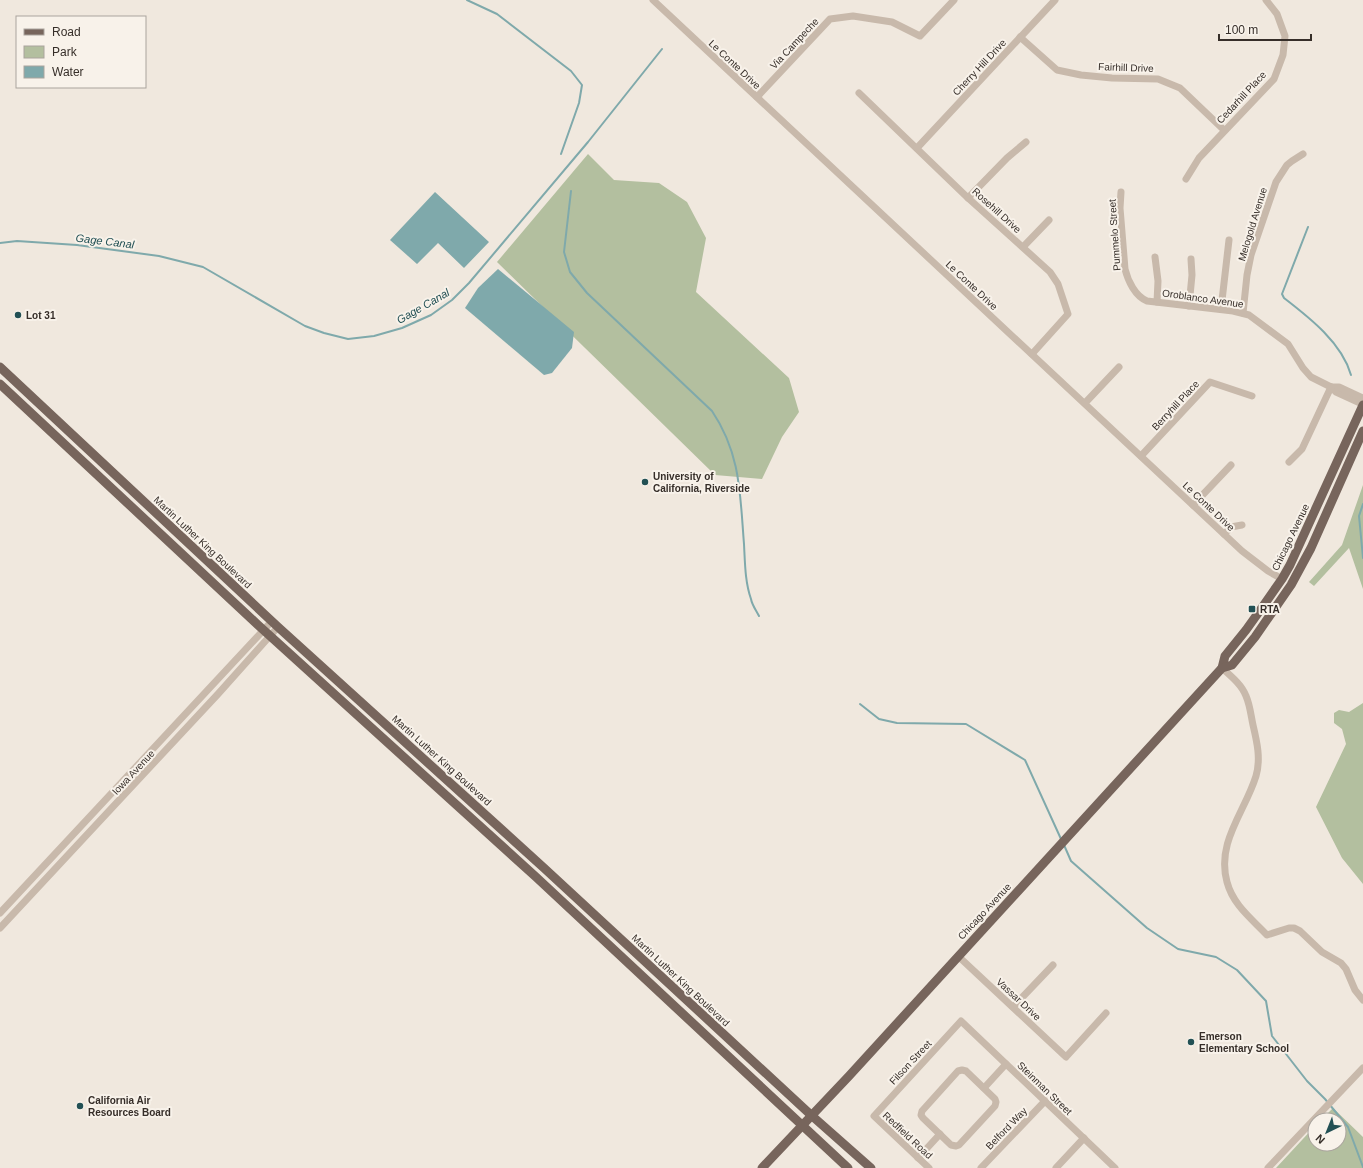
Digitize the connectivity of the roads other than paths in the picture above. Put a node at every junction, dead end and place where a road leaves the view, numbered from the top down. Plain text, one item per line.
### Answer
1 (653, 0) edge
2 (954, 0) edge
3 (1055, 0) edge
4 (1266, 0) edge
5 (1020, 37) junction
6 (859, 93) dead end
7 (757, 97) junction
8 (1224, 130) junction
9 (1026, 142) dead end
10 (917, 148) junction
11 (1303, 154) dead end
12 (1186, 179) dead end
13 (1121, 192) dead end
14 (968, 198) junction
15 (1049, 220) dead end
16 (1229, 240) dead end
17 (1023, 247) junction
18 (1156, 257) dead end
19 (1191, 259) dead end
20 (1140, 298) joint
21 (1157, 302) junction
22 (1189, 306) junction
23 (1221, 309) junction
24 (1243, 312) junction
25 (1032, 354) junction
26 (1119, 367) dead end
27 (0, 368) edge
28 (0, 384) edge
29 (1331, 387) junction
30 (1252, 396) dead end
31 (1363, 398) edge
32 (1363, 402) edge
33 (1085, 404) junction
34 (1363, 405) edge
35 (1363, 431) edge
36 (1141, 456) junction
37 (1289, 462) dead end
38 (1231, 465) dead end
39 (1192, 505) junction
40 (1242, 525) dead end
41 (1224, 534) junction
42 (1300, 570) junction
43 (1282, 579) junction
44 (275, 624) junction
45 (1264, 624) junction
46 (264, 630) junction
47 (271, 636) junction
48 (1222, 668) junction
49 (0, 913) edge
50 (0, 928) edge
51 (958, 956) junction
52 (1052, 965) dead end
53 (1363, 1000) edge
54 (1013, 1007) junction
55 (1106, 1013) dead end
56 (961, 1022) joint
57 (1006, 1064) junction
58 (1363, 1068) edge
59 (984, 1088) junction
60 (1045, 1101) junction
61 (811, 1115) junction
62 (874, 1116) joint
63 (802, 1124) junction
64 (940, 1134) junction
65 (1084, 1138) junction
66 (918, 1158) junction
67 (762, 1168) edge
68 (848, 1168) edge
69 (871, 1168) edge
70 (929, 1168) edge
71 (981, 1168) edge
72 (1056, 1168) edge
73 (1115, 1168) edge
74 (1268, 1168) edge

1 - 7 street, Le Conte Drive
2 - 7 street, Via Campeche
3 - 5 street, Cherry Hill Drive
4 - 8 street, Cedarhill Place
5 - 8 street, Fairhill Drive
5 - 10 street, Cherry Hill Drive
6 - 10 street, Rosehill Drive
7 - 25 street, Le Conte Drive
8 - 12 street, Cedarhill Place
9 - 14 street
10 - 14 street, Rosehill Drive
11 - 24 street, Melogold Avenue
13 - 20 street, Pummelo Street
14 - 17 street, Rosehill Drive
15 - 17 street
16 - 23 street
17 - 25 street, Rosehill Drive
18 - 21 street
19 - 22 street
20 - 21 street, Oroblanco Avenue
21 - 22 street, Oroblanco Avenue
22 - 23 street, Oroblanco Avenue
23 - 24 street, Oroblanco Avenue
24 - 29 street, Oroblanco Avenue
25 - 33 street, Le Conte Drive
26 - 33 street
27 - 44 main road, Martin Luther King Boulevard
28 - 46 main road
29 - 31 street, Oroblanco Avenue
29 - 32 street, Oroblanco Avenue
29 - 37 street
30 - 36 street, Berryhill Place
33 - 36 street, Le Conte Drive
34 - 43 main road, Chicago Avenue
35 - 42 main road, Chicago Avenue
36 - 39 street, Le Conte Drive
38 - 39 street
39 - 41 street, Le Conte Drive
40 - 41 street
41 - 43 street, Le Conte Drive
42 - 43 main road
42 - 45 main road, Chicago Avenue
43 - 45 main road
43 - 48 main road, Chicago Avenue
44 - 46 street, Iowa Avenue
44 - 47 street, Iowa Avenue
44 - 61 main road, Martin Luther King Boulevard
45 - 48 main road, Chicago Avenue
46 - 47 main road
46 - 49 street, Iowa Avenue
47 - 50 street, Iowa Avenue
47 - 63 main road
48 - 51 main road, Chicago Avenue
48 - 53 street
51 - 54 street, Vassar Drive
51 - 61 main road, Chicago Avenue
52 - 54 street
54 - 55 street, Vassar Drive
56 - 57 street, Steinman Street
56 - 62 street, Filson Street
57 - 59 street
57 - 60 street, Steinman Street
58 - 74 street
59 - 64 street
59 - 64 street
60 - 65 street, Steinman Street
60 - 71 street, Belford Way
61 - 63 main road, Chicago Avenue
61 - 69 main road, Martin Luther King Boulevard
62 - 66 street, Redfield Road
63 - 67 main road, Chicago Avenue
63 - 68 main road
64 - 66 street
65 - 72 street
65 - 73 street, Steinman Street
66 - 70 street, Redfield Road

